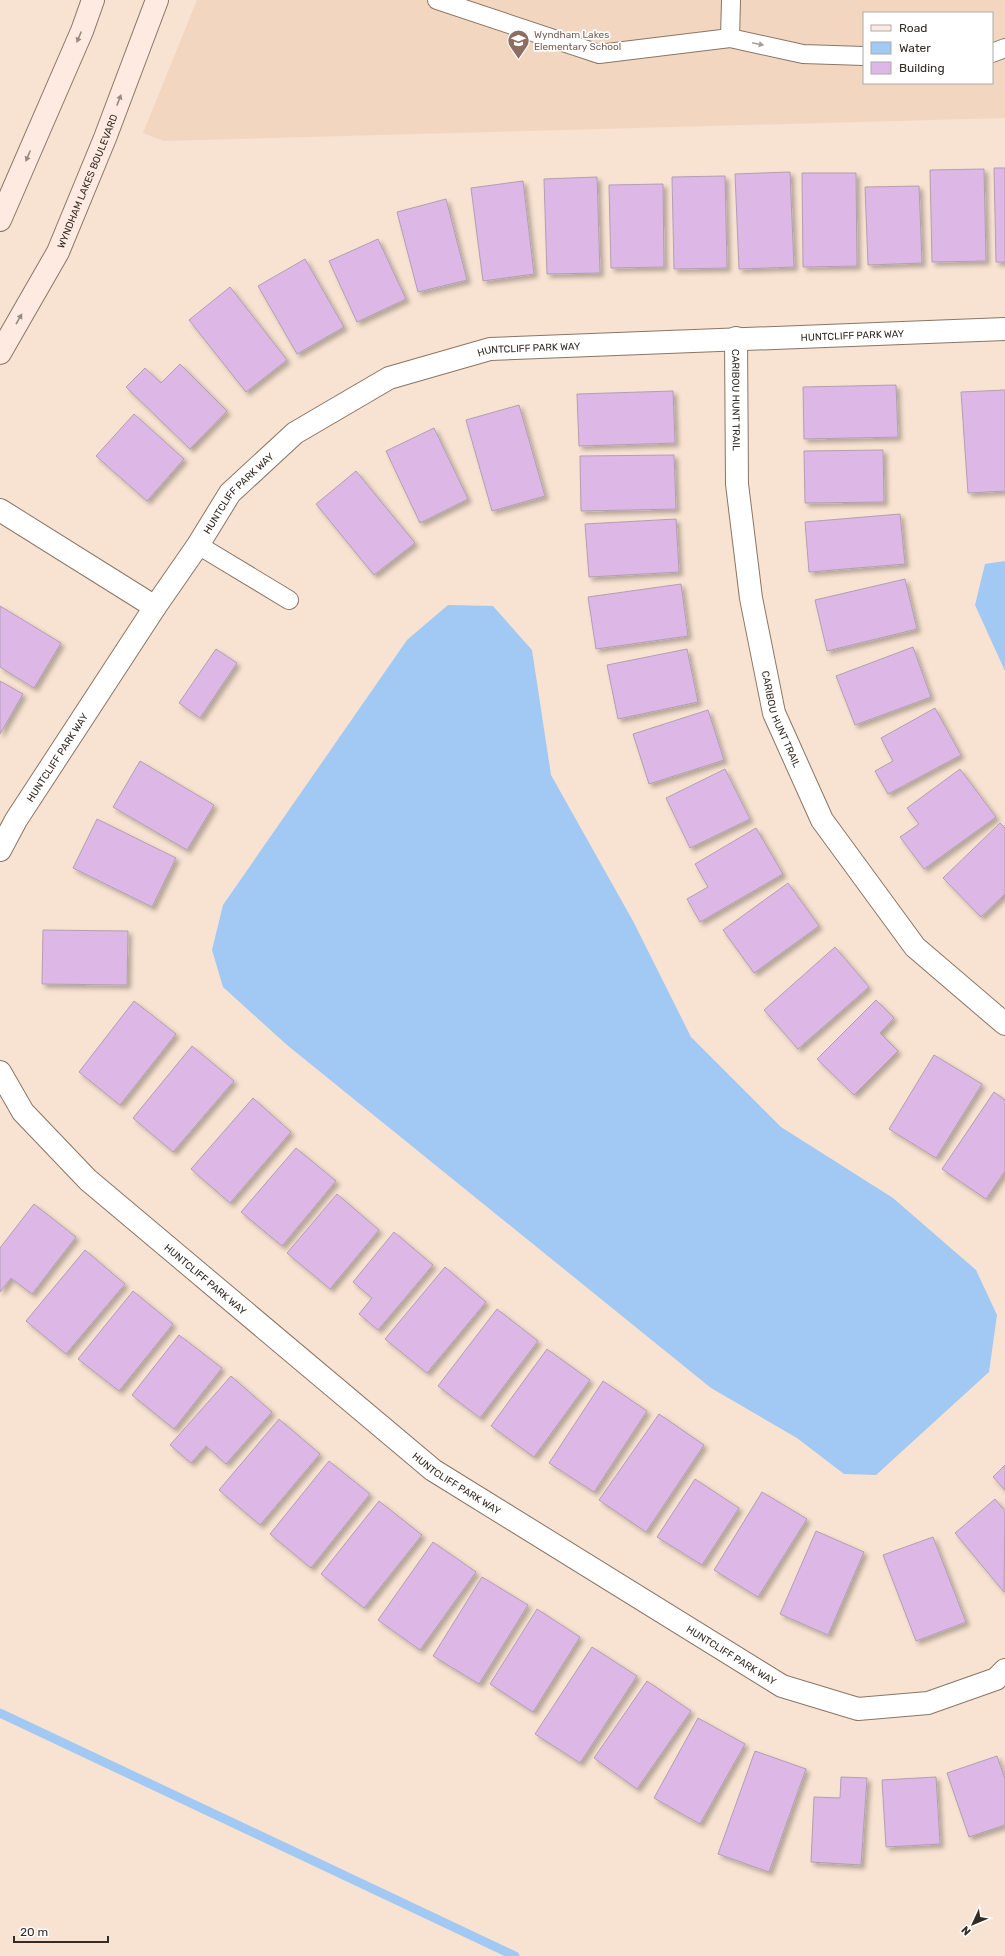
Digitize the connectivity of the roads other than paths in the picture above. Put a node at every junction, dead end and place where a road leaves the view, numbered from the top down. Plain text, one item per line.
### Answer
1 (93, 0) edge
2 (157, 0) edge
3 (437, 0) edge
4 (731, 0) edge
5 (730, 38) junction
6 (1005, 48) edge
7 (993, 53) edge
8 (863, 56) edge
9 (0, 220) edge
10 (1005, 330) edge
11 (736, 338) junction
12 (0, 353) edge
13 (0, 510) edge
14 (198, 545) junction
15 (289, 600) dead end
16 (156, 607) junction
17 (0, 850) edge
18 (1005, 1024) edge
19 (0, 1072) edge
20 (1005, 1670) edge

1 -> 9 street
12 -> 2 street, WYNDHAM LAKES BOULEVARD
3 - 5 lane
4 - 5 lane
5 -> 8 lane
6 - 7 lane
10 - 11 street, HUNTCLIFF PARK WAY
11 - 14 street, HUNTCLIFF PARK WAY
11 - 18 street, CARIBOU HUNT TRAIL
13 - 16 street
14 - 15 lane
14 - 16 street, HUNTCLIFF PARK WAY
16 - 17 street, HUNTCLIFF PARK WAY
19 - 20 street, HUNTCLIFF PARK WAY

